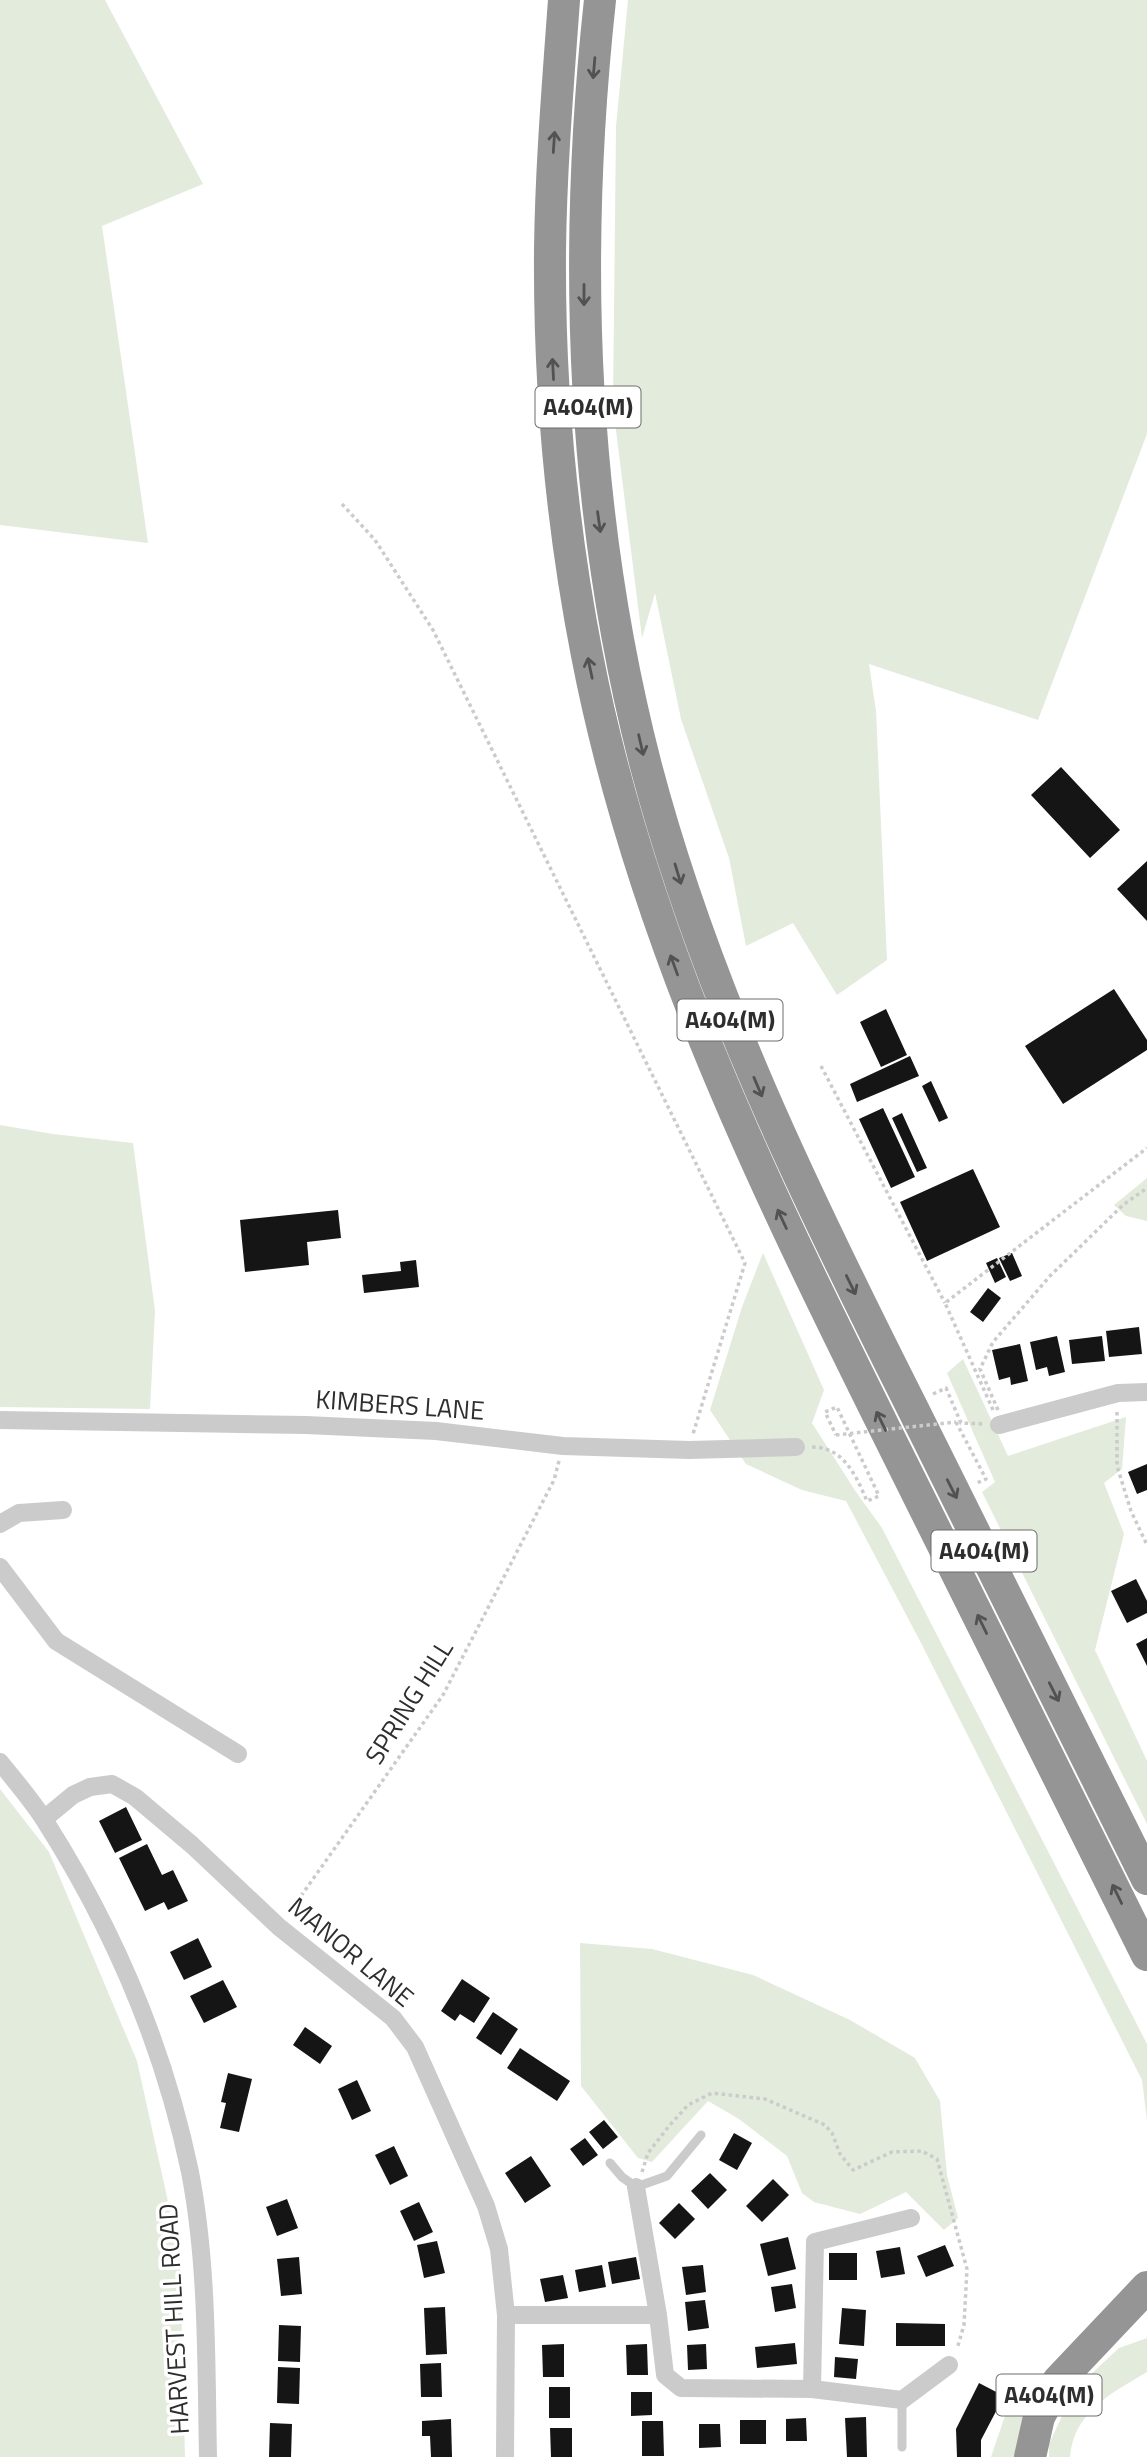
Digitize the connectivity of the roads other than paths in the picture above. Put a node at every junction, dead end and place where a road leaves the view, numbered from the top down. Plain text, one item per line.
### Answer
1 (564, 0) edge
2 (600, 0) edge
3 (1147, 1392) edge
4 (0, 1420) edge
5 (1002, 1425) road end
6 (796, 1447) road end
7 (63, 1510) dead end
8 (0, 1524) edge
9 (0, 1567) edge
10 (237, 1754) dead end
11 (0, 1762) edge
12 (44, 1819) junction
13 (1147, 1879) edge
14 (1147, 1955) edge
15 (701, 2135) dead end
16 (610, 2163) dead end
17 (636, 2187) junction
18 (911, 2218) dead end
19 (1147, 2287) edge
20 (506, 2315) junction
21 (658, 2315) junction
22 (1147, 2320) edge
23 (1091, 2346) junction
24 (949, 2365) road end
25 (812, 2389) junction
26 (902, 2400) junction
27 (902, 2447) dead end
28 (208, 2457) edge
29 (505, 2457) edge
30 (1030, 2457) edge

14 -> 1 highway, A404(M)
2 -> 13 highway, A404(M)
3 - 5 street
4 - 6 street, KIMBERS LANE
7 - 8 street
9 - 10 street
11 - 12 street, HARVEST HILL ROAD
12 - 20 street, MANOR LANE
12 - 28 street, HARVEST HILL ROAD
15 - 17 lane
16 - 17 lane
17 - 21 street
18 - 25 street
19 - 23 highway, A404(M)
20 - 21 street
20 - 29 street, MANOR LANE
21 - 25 street
22 - 23 highway, A404(M)
23 - 30 highway, A404(M)
24 - 26 street
25 - 26 street
26 - 27 lane

